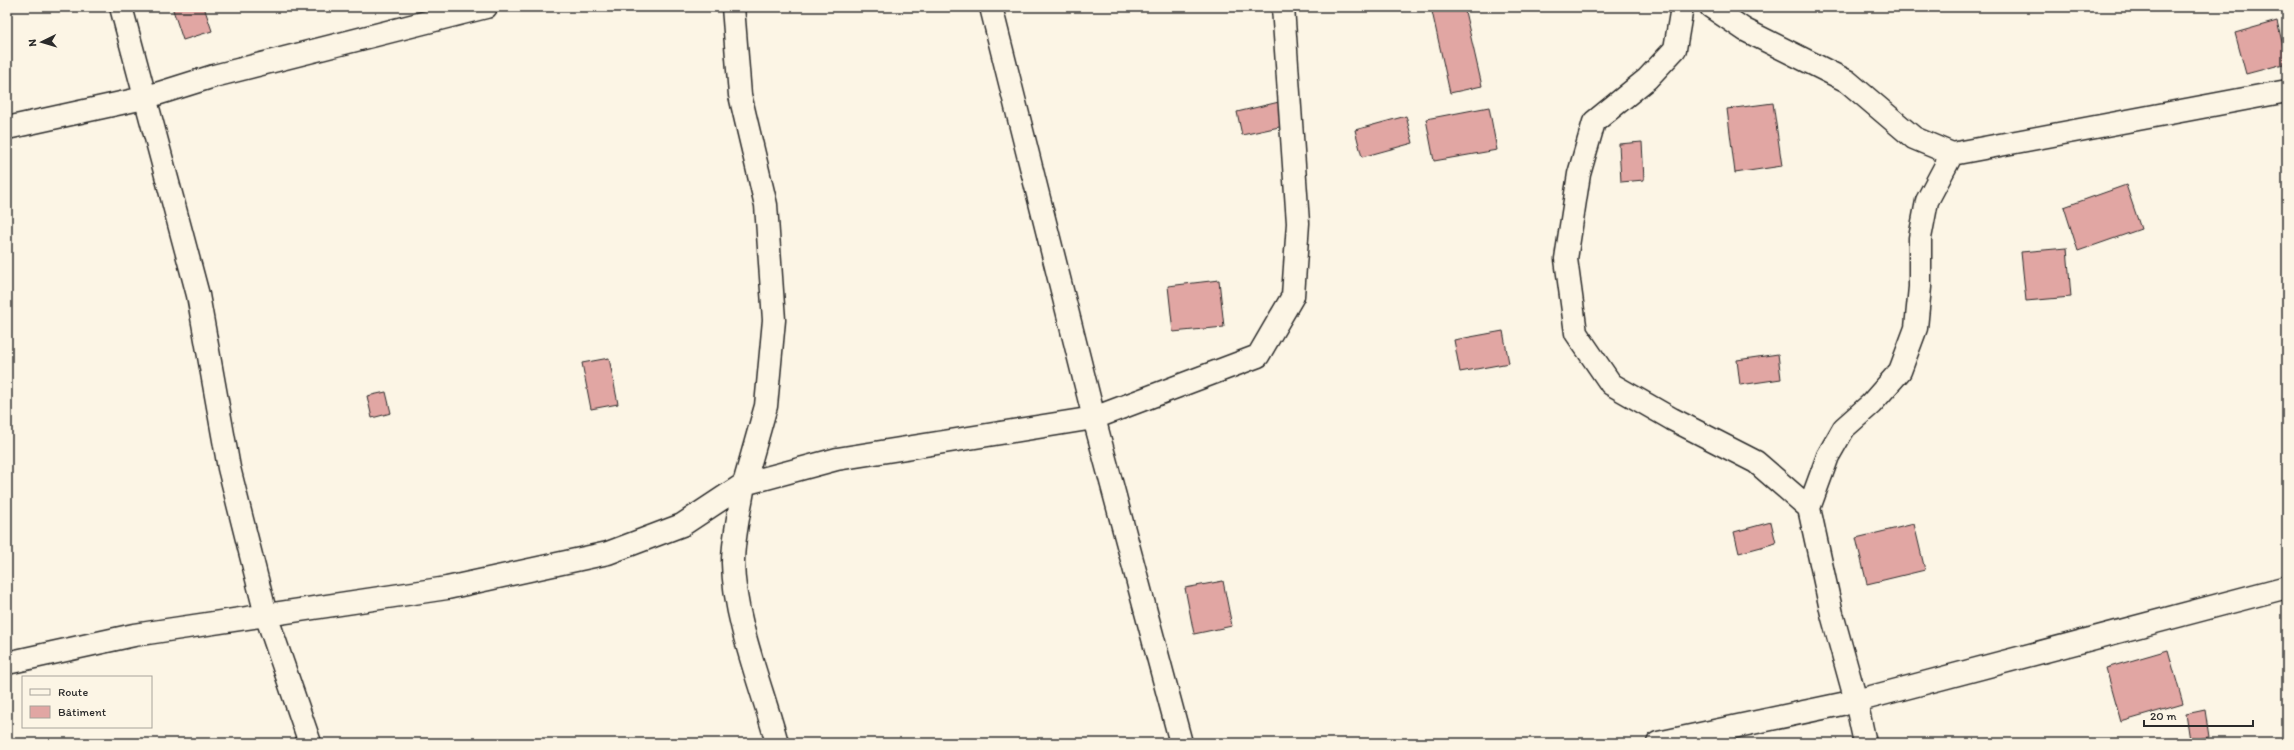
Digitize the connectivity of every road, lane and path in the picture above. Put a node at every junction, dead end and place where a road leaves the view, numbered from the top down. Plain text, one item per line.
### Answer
1 (121, 7) edge
2 (486, 7) edge
3 (733, 7) edge
4 (991, 7) edge
5 (1283, 7) edge
6 (1682, 7) edge
7 (1711, 7) edge
8 (2287, 91) edge
9 (144, 98) junction
10 (7, 128) edge
11 (1952, 154) junction
12 (1094, 418) junction
13 (744, 484) junction
14 (1810, 508) junction
15 (2287, 587) edge
16 (266, 615) junction
17 (7, 663) edge
18 (1856, 701) junction
19 (310, 743) edge
20 (777, 743) edge
21 (1181, 743) edge
22 (1658, 743) edge
23 (1865, 743) edge

1 - 9 street
2 - 9 street
3 - 13 street
4 - 12 street
5 - 12 street
6 - 14 street
7 - 11 street
8 - 11 street
9 - 10 street
9 - 16 street
11 - 14 street
12 - 13 street
12 - 21 street
13 - 16 street
13 - 20 street
14 - 18 street
15 - 18 street
16 - 17 street
16 - 19 street
18 - 22 street
18 - 23 street

